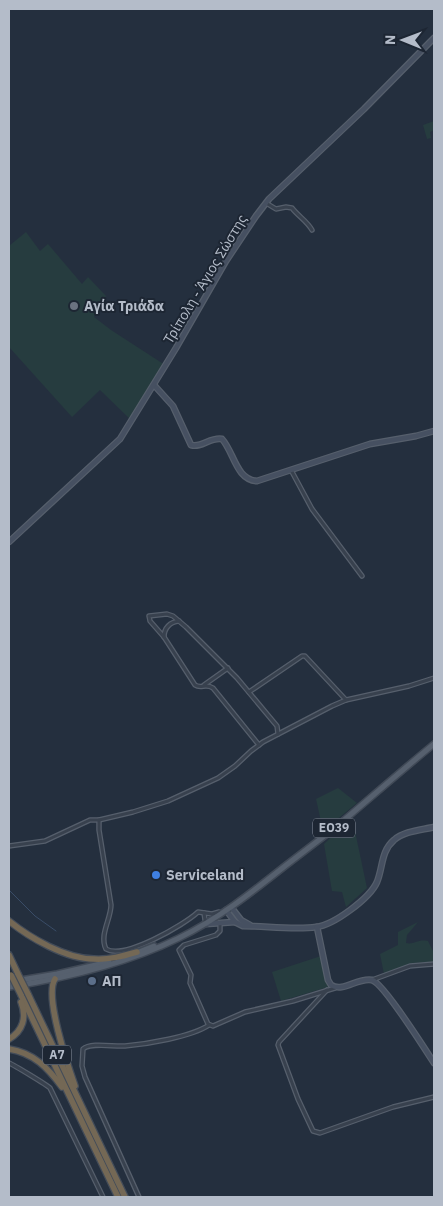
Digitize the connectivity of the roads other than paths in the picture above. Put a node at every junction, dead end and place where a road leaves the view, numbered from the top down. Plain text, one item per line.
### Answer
1 (434, 38) edge
2 (266, 204) junction
3 (312, 230) dead end
4 (154, 385) junction
5 (434, 431) edge
6 (291, 470) junction
7 (9, 542) edge
8 (362, 576) dead end
9 (179, 621) junction
10 (164, 637) junction
11 (228, 668) junction
12 (434, 678) edge
13 (204, 686) junction
14 (249, 692) junction
15 (346, 700) junction
16 (278, 734) junction
17 (434, 744) edge
18 (259, 745) junction
19 (99, 820) junction
20 (434, 827) edge
21 (9, 846) edge
22 (228, 908) junction
23 (219, 912) junction
24 (204, 913) junction
25 (236, 914) junction
26 (9, 921) edge
27 (205, 922) junction
28 (235, 922) junction
29 (220, 923) junction
30 (252, 925) junction
31 (317, 927) junction
32 (137, 952) junction
33 (9, 955) edge
34 (434, 964) edge
35 (13, 973) edge
36 (55, 979) junction
37 (371, 980) junction
38 (9, 982) edge
39 (9, 987) edge
40 (335, 988) junction
41 (327, 990) junction
42 (22, 995) junction
43 (209, 1025) junction
44 (9, 1039) edge
45 (9, 1049) edge
46 (9, 1063) edge
47 (434, 1063) edge
48 (434, 1097) edge
49 (73, 1104) junction
50 (86, 1116) junction
51 (103, 1197) edge
52 (118, 1197) edge
53 (125, 1197) edge
54 (139, 1197) edge

1 - 2 main road, Τρίπολη - Άγιος Σώστης
2 - 3 street
2 - 4 main road, Τρίπολη - Άγιος Σώστης
4 - 6 main road
4 - 7 main road, Τρίπολη - Άγιος Σώστης
5 - 6 main road
6 - 8 street
9 - 10 street
9 - 10 street
9 - 11 street
10 - 13 street
11 - 13 street
11 - 14 street
12 - 15 street
13 - 18 street
14 - 15 street
14 - 16 street
15 - 16 street
16 - 18 street
17 - 22 main road, ΕΟ39
18 - 19 street
19 - 21 street
19 - 24 street
20 - 31 main road
22 - 23 main road, ΕΟ39
22 - 25 main road
22 - 27 main road, ΕΟ39
22 - 28 main road
23 - 24 street
23 - 27 main road, ΕΟ39
24 - 27 street
25 - 28 main road
25 - 30 main road
26 - 32 highway
27 - 29 main road
27 - 32 main road, ΕΟ39
27 - 36 main road, ΕΟ39
28 - 29 main road
28 - 30 main road
29 - 43 street
30 - 31 main road
31 - 40 main road
32 - 38 main road, ΕΟ39
33 - 35 highway, Α7
34 - 37 street
35 - 42 highway, Α7, bridge
35 - 42 highway, Α7, bridge
36 - 39 main road, ΕΟ39
36 - 50 highway
37 - 40 main road
37 - 47 main road
40 - 41 street
41 - 43 street
41 - 48 street
42 - 44 highway
42 - 49 highway, Α7
42 - 50 highway, Α7
43 - 54 street
45 - 49 highway
46 - 51 street
49 - 52 highway, Α7
50 - 53 highway, Α7

